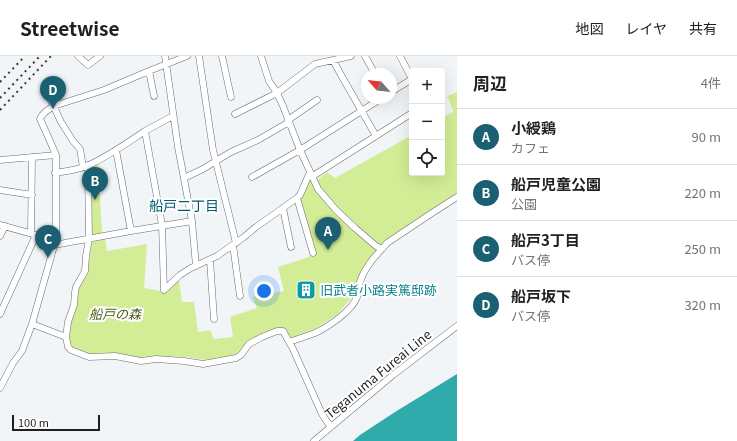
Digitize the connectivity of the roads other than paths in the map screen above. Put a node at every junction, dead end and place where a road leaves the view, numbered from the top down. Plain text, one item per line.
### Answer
1 (78, 56) edge
2 (100, 56) edge
3 (165, 56) edge
4 (187, 56) edge
5 (199, 56) edge
6 (222, 56) edge
7 (261, 56) edge
8 (351, 56) edge
9 (364, 56) edge
10 (400, 56) edge
11 (333, 60) junction
12 (166, 64) junction
13 (371, 68) edge
14 (149, 71) junction
15 (409, 73) edge
16 (409, 81) edge
17 (45, 88) dead end
18 (397, 88) edge
19 (277, 93) junction
20 (154, 96) dead end
21 (231, 97) dead end
22 (317, 100) dead end
23 (373, 104) edge
24 (54, 106) junction
25 (362, 111) junction
26 (235, 114) dead end
27 (409, 115) edge
28 (173, 116) junction
29 (288, 121) junction
30 (145, 131) junction
31 (376, 136) junction
32 (116, 150) junction
33 (300, 150) junction
34 (56, 155) junction
35 (32, 157) junction
36 (0, 160) edge
37 (216, 161) junction
38 (86, 166) junction
39 (55, 173) junction
40 (311, 174) junction
41 (252, 177) dead end
42 (184, 178) junction
43 (0, 190) edge
44 (32, 195) junction
45 (457, 197) edge
46 (297, 198) junction
47 (283, 208) junction
48 (192, 221) junction
49 (162, 225) junction
50 (2, 226) edge
51 (131, 230) junction
52 (33, 234) junction
53 (0, 236) edge
54 (89, 239) junction
55 (55, 242) junction
56 (234, 244) junction
57 (291, 247) dead end
58 (382, 249) junction
59 (313, 253) dead end
60 (210, 260) junction
61 (196, 266) junction
62 (240, 296) dead end
63 (0, 314) edge
64 (214, 319) dead end
65 (32, 324) junction
66 (457, 326) edge
67 (66, 337) junction
68 (289, 342) junction
69 (0, 388) edge
70 (330, 426) junction
71 (314, 441) edge

1 - 2 street
3 - 12 street
4 - 12 street
5 - 37 street
6 - 21 street
7 - 19 street
8 - 11 street
9 - 13 street
10 - 15 street
11 - 19 street
11 - 25 street
12 - 14 street
12 - 28 street
14 - 20 street
14 - 24 street
16 - 18 street
17 - 24 street
19 - 26 street
19 - 29 street
22 - 29 street
23 - 25 street
24 - 34 street
24 - 38 street
25 - 31 street
25 - 33 street
27 - 31 street
28 - 30 street
28 - 42 street
29 - 33 street
29 - 37 street
30 - 32 street
30 - 49 street
31 - 40 street
32 - 38 street
32 - 51 street
33 - 40 street
33 - 41 street
34 - 35 street
34 - 39 street
35 - 36 street
35 - 44 street
37 - 42 street
37 - 56 street
38 - 39 street
38 - 54 street
39 - 55 street
40 - 46 street
40 - 58 street
42 - 48 street
43 - 44 street
44 - 52 street
45 - 58 street
46 - 47 street
46 - 59 street
47 - 56 street
47 - 57 street
48 - 49 street
48 - 61 street
49 - 51 street
49 - 61 street
50 - 52 street
50 - 53 street
51 - 54 street
52 - 55 street
52 - 63 street
54 - 55 street
54 - 67 street
55 - 65 street
56 - 60 street
56 - 62 street
58 - 68 street
60 - 61 street
60 - 64 street
65 - 67 street
65 - 69 street
66 - 70 street, Teganuma Fureai Line
67 - 68 street
68 - 70 street
70 - 71 street, Teganuma Fureai Line

